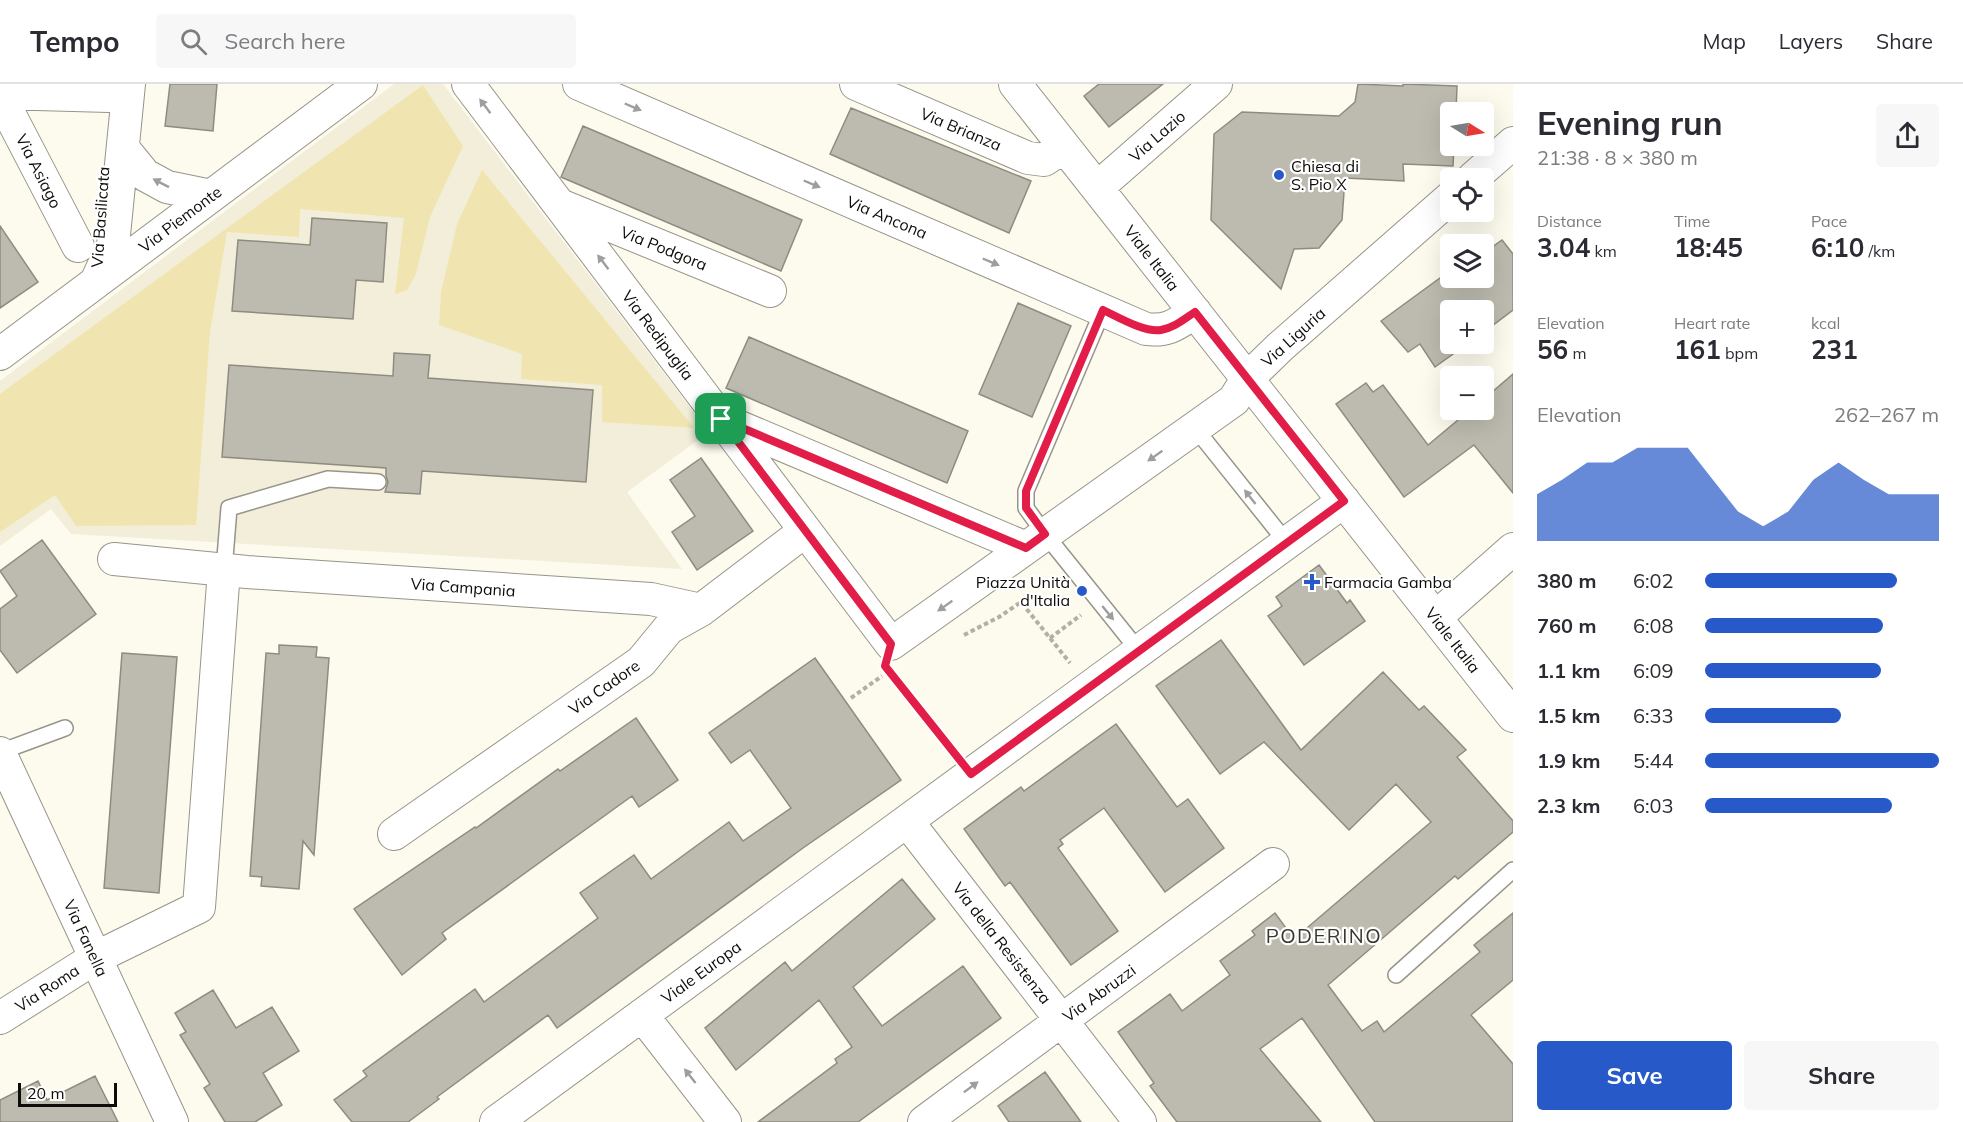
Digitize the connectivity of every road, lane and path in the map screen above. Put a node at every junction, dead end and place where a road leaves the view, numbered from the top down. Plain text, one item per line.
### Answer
1 (361, 84) edge
2 (468, 84) edge
3 (579, 84) edge
4 (856, 84) edge
5 (1015, 84) edge
6 (1216, 84) edge
7 (116, 88) edge
8 (0, 94) edge
9 (1513, 143) edge
10 (1064, 147) junction
11 (123, 148) junction
12 (1484, 168) edge
13 (1097, 188) junction
14 (211, 196) junction
15 (559, 205) junction
16 (1440, 207) edge
17 (78, 246) dead end
18 (95, 283) junction
19 (770, 291) dead end
20 (1103, 310) junction
21 (1195, 312) junction
22 (0, 354) edge
23 (1247, 379) junction
24 (721, 419) junction
25 (1195, 428) junction
26 (378, 482) dead end
27 (1344, 501) junction
28 (806, 531) junction
29 (1035, 541) junction
30 (1287, 543) junction
31 (1513, 549) edge
32 (114, 559) dead end
33 (224, 570) junction
34 (1099, 602) junction
35 (700, 610) junction
36 (1436, 617) junction
37 (959, 637) dead end
38 (1050, 638) junction
39 (1139, 651) junction
40 (894, 661) junction
41 (1089, 688) junction
42 (851, 698) dead end
43 (1513, 716) edge
44 (65, 728) dead end
45 (0, 752) edge
46 (971, 774) junction
47 (907, 821) junction
48 (394, 834) dead end
49 (1273, 864) dead end
50 (1513, 870) edge
51 (95, 958) junction
52 (1396, 975) dead end
53 (642, 1015) junction
54 (0, 1018) edge
55 (1061, 1020) junction
56 (172, 1122) edge
57 (496, 1122) edge
58 (725, 1122) edge
59 (924, 1122) edge
60 (1140, 1122) edge

1 - 14 street, Via Piemonte
15 -> 2 street, Via Redipuglia
3 -> 20 street, Via Ancona
4 - 10 street, Via Brianza
5 - 10 street, Viale Italia
6 - 13 street, Via Lazio
7 - 8 street, Via Asiago
7 - 11 street, Via Basilicata
7 - 18 street, Via Basilicata
8 - 17 street, Via Asiago
9 - 12 street
10 - 13 street, Viale Italia
14 -> 11 street, Via Basilicata
11 - 18 street, Via Basilicata
13 - 21 street, Viale Italia
14 - 18 street, Via Piemonte
15 - 19 street, Via Podgora
24 -> 15 street, Via Redipuglia
16 - 23 street, Via Liguria
18 - 22 street, Via Piemonte
20 - 21 street, Via Ancona
20 - 29 lane
21 - 23 street, Viale Italia
23 - 25 street, Via Liguria
23 - 27 street, Viale Italia
24 - 28 street, Via Redipuglia
24 - 29 street
25 -> 29 street, Via Liguria
30 -> 25 lane
26 - 33 lane
27 - 30 street
27 - 36 street, Viale Italia
28 - 35 street, Via Cadore
28 - 40 street, Via Redipuglia
29 - 34 lane
29 -> 40 street, Via Liguria
30 - 39 street
31 - 36 street
32 - 33 street, Via Campania
33 - 35 street, Via Campania
33 - 51 street
34 - 38 path
34 -> 39 lane
35 - 48 street, Via Cadore
36 - 43 street, Viale Italia
37 - 38 path
38 - 41 path
39 - 41 street
40 - 42 path
40 - 46 path
41 - 46 street
44 - 45 lane
45 - 51 street, Via Fanella
46 - 47 street
47 - 53 street, Viale Europa
47 - 55 street, Via della Resistenza
49 - 55 street, Via Abruzzi
50 - 52 lane
51 - 54 street, Via Roma
51 - 56 street, Via Fanella
53 - 57 street, Viale Europa
58 -> 53 street
59 -> 55 street, Via Abruzzi
55 - 60 street, Via della Resistenza

